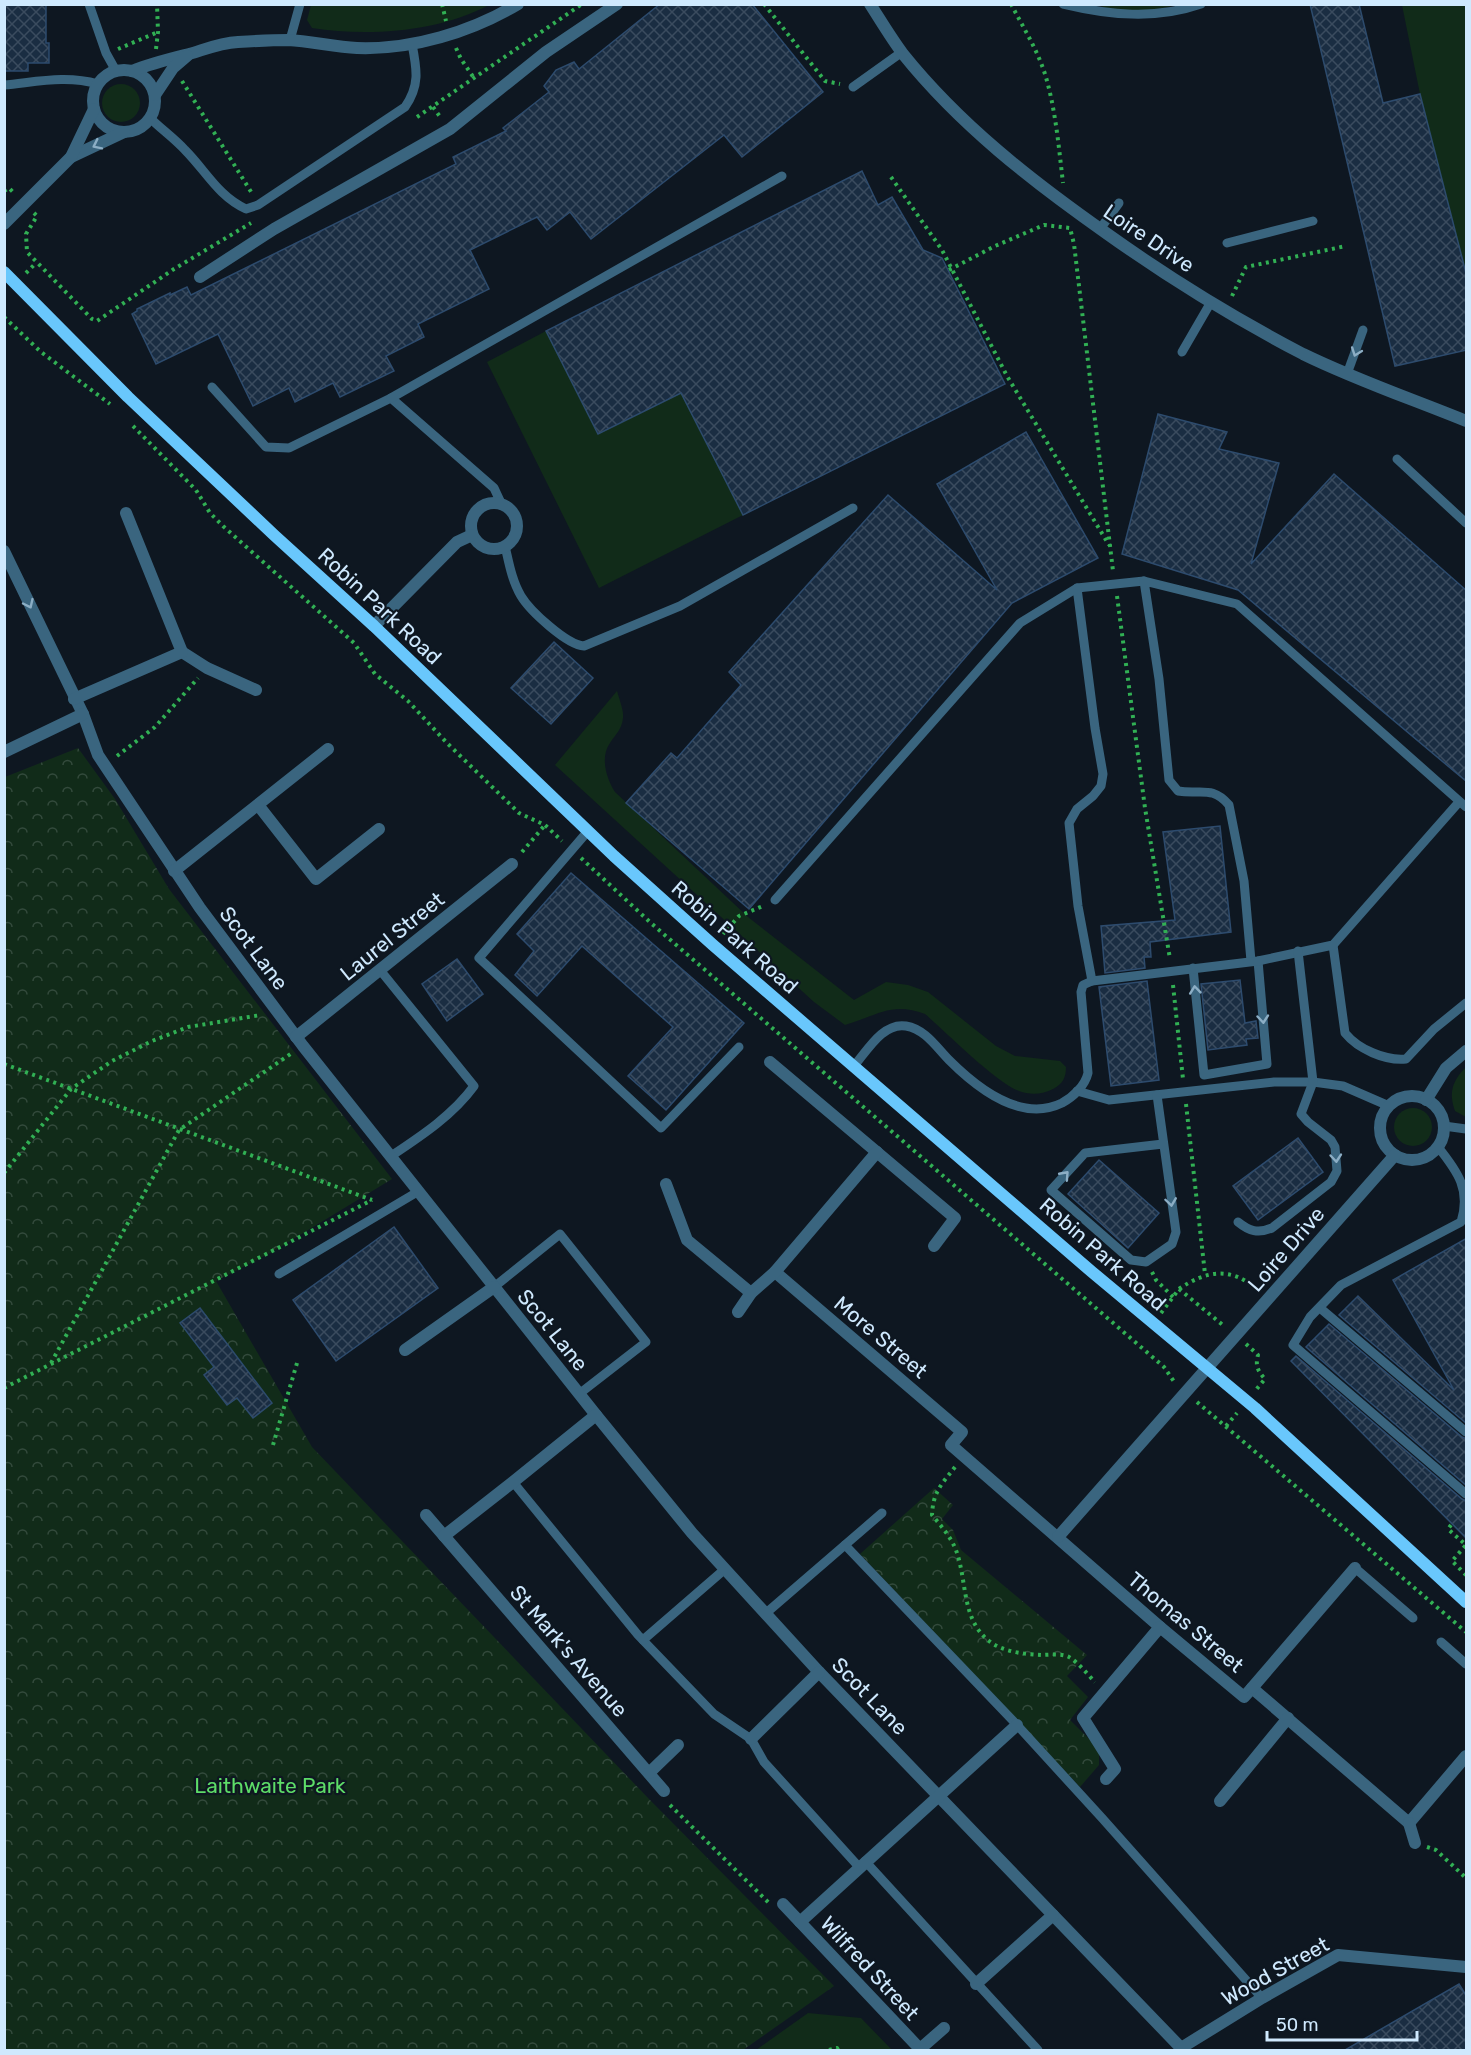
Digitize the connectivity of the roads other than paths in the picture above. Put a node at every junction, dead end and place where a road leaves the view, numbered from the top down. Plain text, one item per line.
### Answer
1 (89, 4) edge
2 (300, 4) edge
3 (518, 4) edge
4 (617, 4) edge
5 (1063, 4) edge
6 (1201, 4) edge
7 (874, 6) edge
8 (290, 40) junction
9 (412, 44) junction
10 (902, 52) junction
11 (191, 54) junction
12 (116, 71) junction
13 (132, 71) junction
14 (98, 84) junction
15 (4, 85) edge
16 (853, 87) road end
17 (155, 95) junction
18 (94, 109) junction
19 (150, 118) junction
20 (124, 132) junction
21 (71, 157) junction
22 (782, 176) dead end
23 (1119, 203) dead end
24 (1313, 221) dead end
25 (4, 224) edge
26 (1100, 229) junction
27 (1227, 243) dead end
28 (4, 272) edge
29 (200, 277) dead end
30 (1211, 302) junction
31 (1363, 330) dead end
32 (1182, 352) dead end
33 (1347, 374) junction
34 (212, 387) dead end
35 (391, 398) junction
36 (1467, 421) edge
37 (1397, 459) dead end
38 (501, 503) junction
39 (853, 508) dead end
40 (126, 513) dead end
41 (1467, 523) edge
42 (472, 535) junction
43 (505, 546) junction
44 (4, 551) edge
45 (1143, 581) junction
46 (1077, 588) junction
47 (374, 626) junction
48 (182, 652) junction
49 (256, 690) dead end
50 (74, 699) junction
51 (83, 714) junction
52 (328, 749) dead end
53 (4, 752) edge
54 (1463, 804) edge
55 (258, 805) junction
56 (379, 829) dead end
57 (588, 831) junction
58 (512, 864) road end
59 (174, 870) junction
60 (775, 900) road end
61 (1333, 945) junction
62 (1298, 951) junction
63 (1255, 961) junction
64 (1193, 968) junction
65 (380, 970) junction
66 (1092, 981) junction
67 (1467, 1003) edge
68 (299, 1042) junction
69 (739, 1047) dead end
70 (1467, 1051) edge
71 (770, 1062) dead end
72 (854, 1066) junction
73 (1313, 1082) junction
74 (1077, 1091) junction
75 (1157, 1095) junction
76 (1426, 1100) junction
77 (1389, 1106) junction
78 (1444, 1126) junction
79 (1467, 1129) edge
80 (1163, 1144) junction
81 (1438, 1147) junction
82 (877, 1152) junction
83 (1395, 1155) junction
84 (391, 1156) junction
85 (666, 1185) dead end
86 (419, 1191) junction
87 (1238, 1222) dead end
88 (934, 1246) dead end
89 (775, 1272) junction
90 (279, 1274) dead end
91 (494, 1287) junction
92 (752, 1293) junction
93 (1320, 1308) junction
94 (738, 1312) dead end
95 (405, 1350) dead end
96 (1207, 1368) junction
97 (579, 1394) junction
98 (596, 1414) junction
99 (1467, 1432) edge
100 (963, 1455) joint
101 (513, 1482) junction
102 (1467, 1494) edge
103 (882, 1513) dead end
104 (426, 1515) dead end
105 (444, 1536) junction
106 (1058, 1537) junction
107 (845, 1545) junction
108 (1355, 1568) joint
109 (725, 1569) junction
110 (1467, 1602) edge
111 (765, 1614) junction
112 (1413, 1618) dead end
113 (1160, 1627) junction
114 (643, 1640) junction
115 (1441, 1642) dead end
116 (1467, 1664) edge
117 (819, 1672) junction
118 (1252, 1688) junction
119 (1288, 1718) junction
120 (1017, 1725) junction
121 (751, 1739) junction
122 (678, 1746) dead end
123 (1467, 1755) edge
124 (649, 1773) junction
125 (1106, 1779) dead end
126 (664, 1791) road end
127 (938, 1795) junction
128 (1220, 1802) dead end
129 (1409, 1823) junction
130 (1415, 1843) road end
131 (862, 1864) junction
132 (783, 1904) road end
133 (1053, 1915) junction
134 (800, 1922) junction
135 (1467, 1967) edge
136 (976, 1984) junction
137 (1262, 1998) junction
138 (944, 2028) dead end
139 (1182, 2049) edge
140 (1038, 2050) edge

1 - 12 lane
2 - 8 lane
3 - 9 street
4 - 29 street
5 - 6 lane
7 - 10 street, Loire Drive
8 - 9 street
8 - 11 street
9 - 19 lane
10 - 16 lane
10 - 26 street, Loire Drive
11 - 13 street
11 - 17 street
12 - 13 street
12 - 14 street
13 - 17 street
14 - 15 lane
14 - 18 street
17 - 19 street
18 - 20 street
18 - 21 street
19 - 20 street
20 -> 21 street
21 - 25 street
22 - 35 lane
23 - 26 lane
24 - 27 lane
26 - 30 street, Loire Drive
28 - 47 street, Robin Park Road
30 - 32 lane
30 - 33 street, Loire Drive
31 -> 33 lane
33 - 36 street, Loire Drive
34 - 35 lane
35 - 38 lane
37 - 41 lane
38 - 42 street
38 - 43 street
39 - 43 lane
40 - 48 street
42 - 43 street
42 - 47 street
44 -> 50 street, Scot Lane
45 - 46 lane
45 - 54 lane
45 - 63 lane
46 - 60 lane
46 - 66 lane
47 - 57 street, Robin Park Road
48 - 49 street
48 - 50 street
50 - 51 street, Scot Lane
51 - 53 street
51 - 59 street, Scot Lane
52 - 55 street
54 - 61 lane
55 - 56 street
55 - 59 street
57 - 69 lane
57 - 72 street, Robin Park Road
58 - 65 street, Laurel Street
59 - 68 street, Scot Lane
61 - 62 lane
61 - 67 lane
62 - 63 lane
62 - 73 lane
63 - 64 lane
63 -> 64 lane
64 - 66 lane
65 - 68 street, Laurel Street
65 - 84 lane
66 - 74 lane
68 - 84 street, Scot Lane
70 - 76 street
71 - 82 street
72 - 74 lane
72 - 96 street, Robin Park Road
73 - 75 lane
73 - 77 lane
73 -> 87 lane
74 - 75 lane
75 - 80 lane
76 - 77 street
76 - 78 street
77 - 83 street
78 - 79 lane
78 - 81 street
80 -> 80 lane
81 - 83 street
81 - 93 lane
82 - 88 street
82 - 89 street
83 - 96 street, Loire Drive
84 - 86 street, Scot Lane
85 - 92 street
86 - 90 lane
86 - 91 street, Scot Lane
89 - 92 street
89 - 100 street, More Street
91 - 95 street
91 - 97 street, Scot Lane
91 - 97 lane
92 - 94 street
93 - 99 lane
93 - 102 lane
96 - 106 street, Loire Drive
96 - 110 street, Robin Park Road
97 - 98 street, Scot Lane
98 - 101 street
98 - 109 street, Scot Lane
100 - 106 street, Thomas Street
101 - 105 street
101 - 114 lane
103 - 107 lane
104 - 105 street, St Mark's Avenue
105 - 124 street, St Mark's Avenue
106 - 113 street, Thomas Street
107 - 111 lane
107 - 120 lane
108 - 112 lane
108 - 118 street
109 - 111 street, Scot Lane
109 - 114 lane
111 - 117 street, Scot Lane
113 - 118 street, Thomas Street
113 - 125 street
114 - 121 lane
115 - 116 lane
117 - 121 street
117 - 127 street, Scot Lane
118 - 119 street, Thomas Street
119 - 128 street
119 - 129 street, Thomas Street
120 - 127 street, Wilfred Street
120 - 137 lane
121 - 131 lane
122 - 124 street
123 - 129 street
124 - 126 street, St Mark's Avenue
127 - 131 street, Wilfred Street
127 - 133 street, Scot Lane
129 - 130 street
131 - 134 street, Wilfred Street
131 - 136 lane
132 - 134 street
133 - 136 street
133 - 139 street, Scot Lane
134 - 138 street, Wilfred Street
135 - 137 street, Wood Street
136 - 140 lane
137 - 139 street, Wood Street

